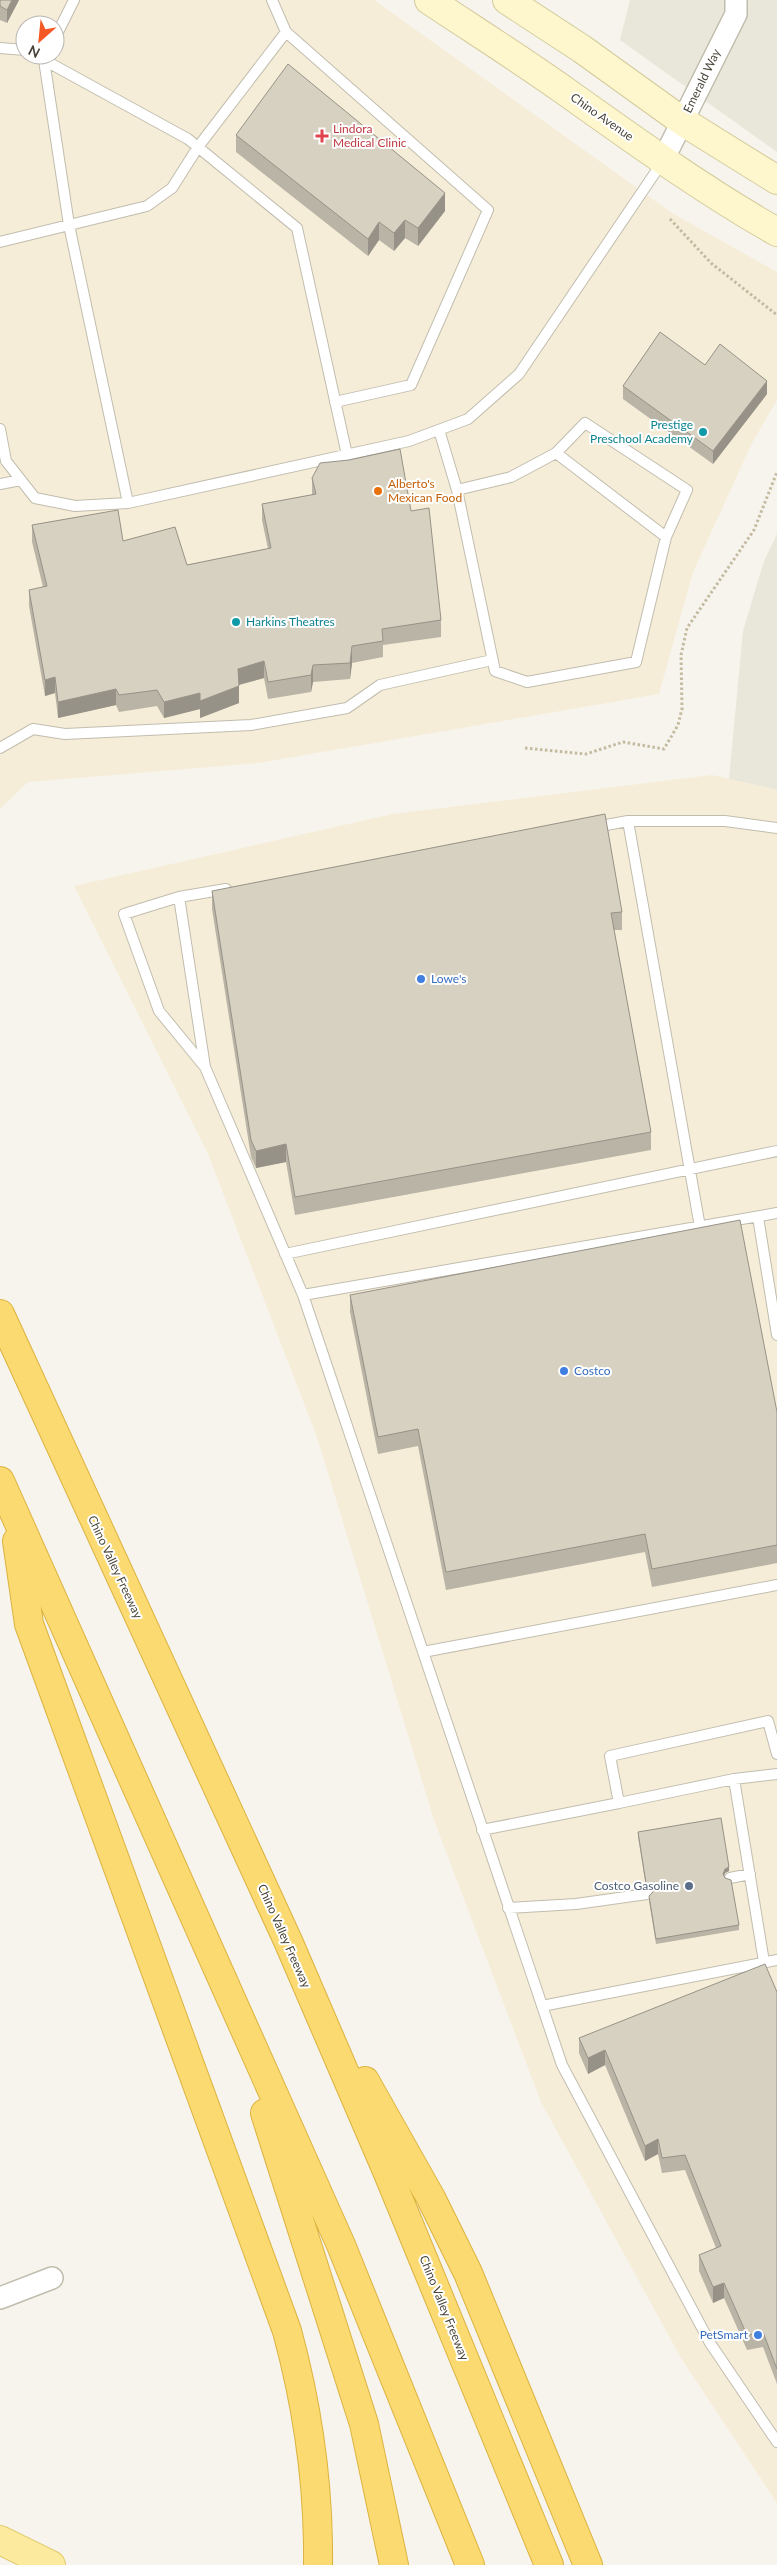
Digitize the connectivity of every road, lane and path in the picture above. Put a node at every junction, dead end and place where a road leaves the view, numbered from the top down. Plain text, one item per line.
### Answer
1 (74, 0) edge
2 (272, 0) edge
3 (429, 0) edge
4 (507, 0) edge
5 (736, 0) edge
6 (65, 18) edge
7 (286, 32) junction
8 (0, 48) edge
9 (15, 49) edge
10 (42, 65) edge
11 (55, 65) edge
12 (682, 121) junction
13 (198, 147) junction
14 (663, 160) junction
15 (777, 180) edge
16 (670, 219) dead end
17 (69, 225) junction
18 (776, 230) edge
19 (0, 242) edge
20 (777, 315) edge
21 (335, 402) junction
22 (0, 430) edge
23 (439, 430) junction
24 (556, 453) junction
25 (347, 455) junction
26 (777, 472) edge
27 (21, 480) junction
28 (0, 484) edge
29 (457, 490) junction
30 (128, 503) junction
31 (666, 537) junction
32 (492, 660) junction
33 (0, 748) edge
34 (525, 748) dead end
35 (628, 821) junction
36 (777, 828) edge
37 (580, 829) edge
38 (238, 887) edge
39 (179, 897) junction
40 (204, 1067) junction
41 (777, 1152) edge
42 (690, 1169) junction
43 (777, 1213) edge
44 (758, 1216) junction
45 (700, 1228) junction
46 (285, 1254) junction
47 (303, 1295) junction
48 (0, 1314) edge
49 (777, 1335) edge
50 (0, 1481) edge
51 (12, 1509) junction
52 (777, 1585) edge
53 (423, 1652) junction
54 (777, 1754) edge
55 (777, 1774) edge
56 (734, 1779) junction
57 (619, 1803) junction
58 (482, 1830) junction
59 (750, 1874) junction
60 (730, 1878) edge
61 (647, 1894) dead end
62 (508, 1908) junction
63 (288, 1941) junction
64 (777, 1960) edge
65 (764, 1962) junction
66 (227, 1992) junction
67 (542, 2006) junction
68 (52, 2278) dead end
69 (0, 2298) edge
70 (777, 2442) edge
71 (0, 2540) edge
72 (51, 2565) edge
73 (318, 2565) edge
74 (394, 2565) edge
75 (470, 2565) edge
76 (549, 2565) edge
77 (588, 2565) edge

1 - 6 lane
2 - 7 lane
3 - 14 main road, Chino Avenue
4 - 12 main road
5 - 12 street, Emerald Way
7 - 13 lane
7 - 21 lane
8 - 9 lane
10 - 17 lane
11 - 13 lane
12 - 14 street, Emerald Way
12 - 15 main road
13 - 17 lane
13 - 21 lane
14 - 18 main road, Chino Avenue
14 - 23 lane
16 - 20 path
17 - 19 lane
17 - 30 lane
21 - 25 lane
22 - 27 lane
23 - 25 lane
23 - 29 lane
24 - 29 lane
24 - 31 lane
24 - 31 lane
25 - 30 lane
26 - 34 path
27 - 28 lane
27 - 30 lane
29 - 32 lane
31 - 32 lane
32 - 33 lane
35 - 36 lane
35 - 37 lane
35 - 42 lane
38 - 39 lane
39 - 40 lane
39 - 40 lane
40 - 46 lane
41 - 42 lane
42 - 45 lane
42 - 46 lane
43 - 44 lane
44 - 45 lane
44 - 49 lane
45 - 47 lane
46 - 47 lane
47 - 53 lane
48 - 63 highway, Chino Valley Freeway
50 - 51 highway
51 - 66 highway
51 - 73 highway
52 - 53 lane
53 - 58 lane
54 - 57 lane
55 - 56 lane
56 - 57 lane
56 - 59 lane
57 - 58 lane
58 - 62 lane
59 - 60 lane
59 - 65 lane
61 - 62 lane
62 - 67 lane
63 - 76 highway, Chino Valley Freeway
63 - 77 highway
64 - 65 lane
65 - 67 lane
66 - 74 highway
66 - 75 highway
67 - 70 lane
68 - 69 street
71 - 72 main road

